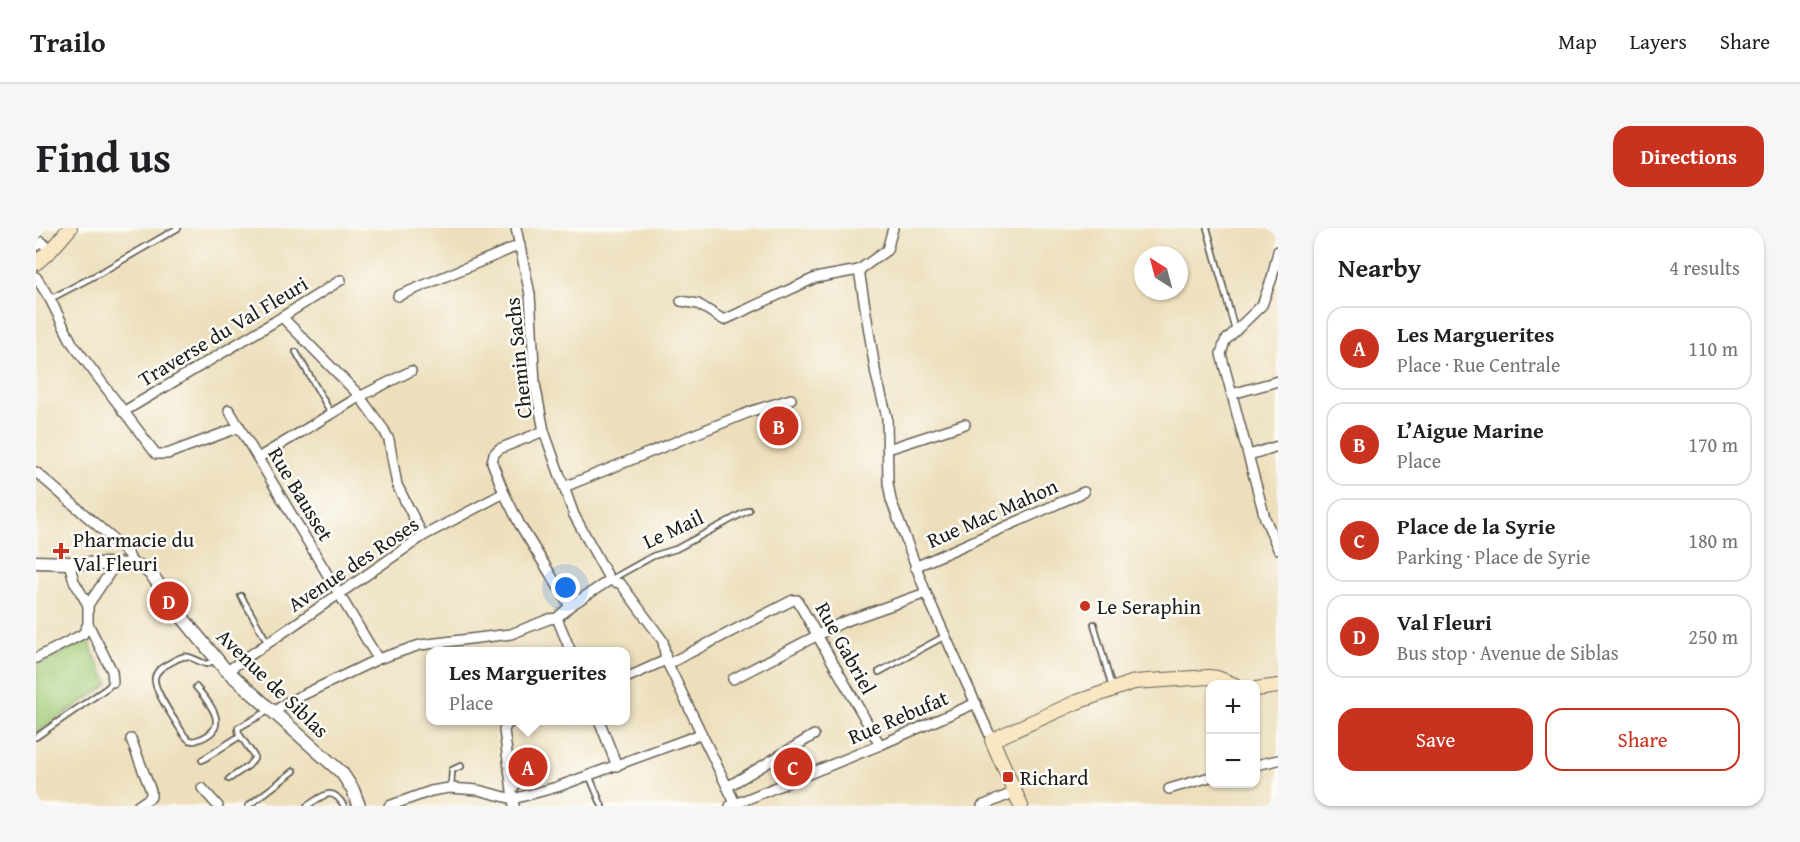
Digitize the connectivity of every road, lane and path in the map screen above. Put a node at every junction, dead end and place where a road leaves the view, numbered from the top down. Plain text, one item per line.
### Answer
1 (70, 228) edge
2 (178, 228) edge
3 (516, 228) edge
4 (893, 228) edge
5 (1207, 228) edge
6 (520, 245) junction
7 (36, 246) edge
8 (50, 251) junction
9 (1278, 251) edge
10 (36, 263) edge
11 (859, 270) junction
12 (36, 277) edge
13 (1278, 279) edge
14 (341, 280) dead end
15 (1269, 285) junction
16 (398, 296) dead end
17 (50, 299) junction
18 (681, 302) dead end
19 (282, 317) junction
20 (1235, 330) junction
21 (296, 352) dead end
22 (411, 371) dead end
23 (1278, 381) edge
24 (1232, 394) junction
25 (359, 397) junction
26 (790, 399) dead end
27 (229, 410) dead end
28 (123, 412) junction
29 (331, 413) junction
30 (965, 424) dead end
31 (240, 427) junction
32 (544, 431) junction
33 (1278, 446) edge
34 (888, 449) junction
35 (1249, 455) junction
36 (258, 458) junction
37 (36, 472) edge
38 (564, 487) junction
39 (1084, 492) dead end
40 (504, 493) junction
41 (749, 510) dead end
42 (423, 536) junction
43 (1276, 539) edge
44 (1278, 549) edge
45 (36, 562) edge
46 (69, 563) junction
47 (115, 565) junction
48 (133, 565) junction
49 (915, 567) junction
50 (610, 580) junction
51 (926, 593) junction
52 (339, 595) junction
53 (241, 596) dead end
54 (88, 605) junction
55 (570, 606) junction
56 (557, 618) junction
57 (88, 624) junction
58 (1095, 624) dead end
59 (818, 635) junction
60 (946, 636) junction
61 (268, 644) junction
62 (569, 647) edge
63 (36, 658) edge
64 (378, 659) junction
65 (217, 660) junction
66 (667, 662) junction
67 (228, 672) junction
68 (879, 672) dead end
69 (630, 676) edge
70 (733, 679) dead end
71 (1221, 680) edge
72 (113, 682) joint
73 (1278, 686) edge
74 (196, 687) dead end
75 (1260, 688) edge
76 (1112, 689) junction
77 (976, 703) junction
78 (272, 712) junction
79 (507, 725) edge
80 (601, 725) edge
81 (701, 734) junction
82 (814, 735) dead end
83 (240, 736) junction
84 (36, 737) edge
85 (131, 739) dead end
86 (992, 740) junction
87 (880, 745) junction
88 (514, 758) dead end
89 (202, 760) dead end
90 (1278, 760) edge
91 (1260, 764) edge
92 (461, 766) dead end
93 (617, 766) junction
94 (294, 771) dead end
95 (589, 775) junction
96 (1206, 778) edge
97 (229, 779) dead end
98 (727, 787) junction
99 (202, 788) dead end
100 (451, 788) junction
101 (1169, 789) dead end
102 (1015, 792) junction
103 (513, 799) edge
104 (733, 804) edge
105 (138, 806) edge
106 (218, 806) edge
107 (248, 806) edge
108 (307, 806) edge
109 (344, 806) edge
110 (359, 806) edge
111 (390, 806) edge
112 (602, 806) edge
113 (982, 806) edge
114 (1021, 806) edge

1 - 8 main road
2 - 17 lane
3 - 6 street, Chemin Sachs
4 - 11 street
5 - 20 lane
6 - 16 street
6 - 32 street, Chemin Sachs
7 - 8 street
8 - 10 main road
9 - 15 street
11 - 18 street
11 - 34 street
12 - 17 street
13 - 15 lane
14 - 19 street, Traverse du Val Fleuri
15 - 20 street
17 - 28 street
19 - 25 street
19 - 28 street, Traverse du Val Fleuri
20 - 24 street
21 - 29 lane
22 - 25 street
23 - 24 street
24 - 35 street
25 - 29 street
25 - 42 street
26 - 38 street
27 - 31 street, Rue Bausset
28 - 31 street
29 - 36 street
30 - 34 street
31 - 36 street, Rue Bausset
32 - 38 street, Chemin Sachs
32 - 40 street
33 - 35 street
34 - 49 street
35 - 43 street
36 - 52 street, Rue Bausset
37 - 48 street
38 - 50 street, Chemin Sachs
39 - 49 street, Rue Mac Mahon
40 - 42 street, Avenue des Roses
40 - 55 street
41 - 50 lane, Le Mail
42 - 52 street, Avenue des Roses
43 - 44 street
45 - 46 street
46 - 47 street
46 - 54 street
47 - 48 street
47 - 54 street
48 - 65 street, Avenue de Siblas
49 - 51 street
50 - 55 street
50 - 66 street, Chemin Sachs
51 - 59 street
51 - 60 street
52 - 61 street, Avenue des Roses
52 - 64 street, Rue Bausset
53 - 61 lane
54 - 57 street
55 - 56 street
56 - 62 street
56 - 64 street
57 - 63 street
57 - 72 street
58 - 76 lane
59 - 66 street, Rue Gabriel
59 - 70 street
59 - 87 street, Rue Gabriel
60 - 68 lane
60 - 77 street
61 - 67 street, Avenue des Roses
64 - 78 street
65 - 67 street, Avenue de Siblas
65 - 74 lane
66 - 69 street
66 - 81 street, Chemin Sachs
67 - 78 street, Avenue de Siblas
71 - 76 main road
72 - 84 lane
73 - 75 main road
76 - 86 main road
77 - 86 street
77 - 87 street, Rue Rebufat
78 - 83 lane
78 - 110 street, Avenue de Siblas
79 - 103 street
80 - 93 street
81 - 93 street
81 - 98 street, Chemin Sachs
82 - 98 street
83 - 89 lane
83 - 97 lane
85 - 105 street
86 - 102 main road
87 - 104 street, Rue Rebufat
88 - 103 lane
90 - 91 street
92 - 100 lane
93 - 95 street
94 - 107 lane
95 - 103 street
95 - 112 lane
96 - 101 street
98 - 104 street, Chemin Sachs
99 - 106 street
100 - 103 street
100 - 111 street
102 - 113 street
102 - 114 main road
108 - 109 lane

